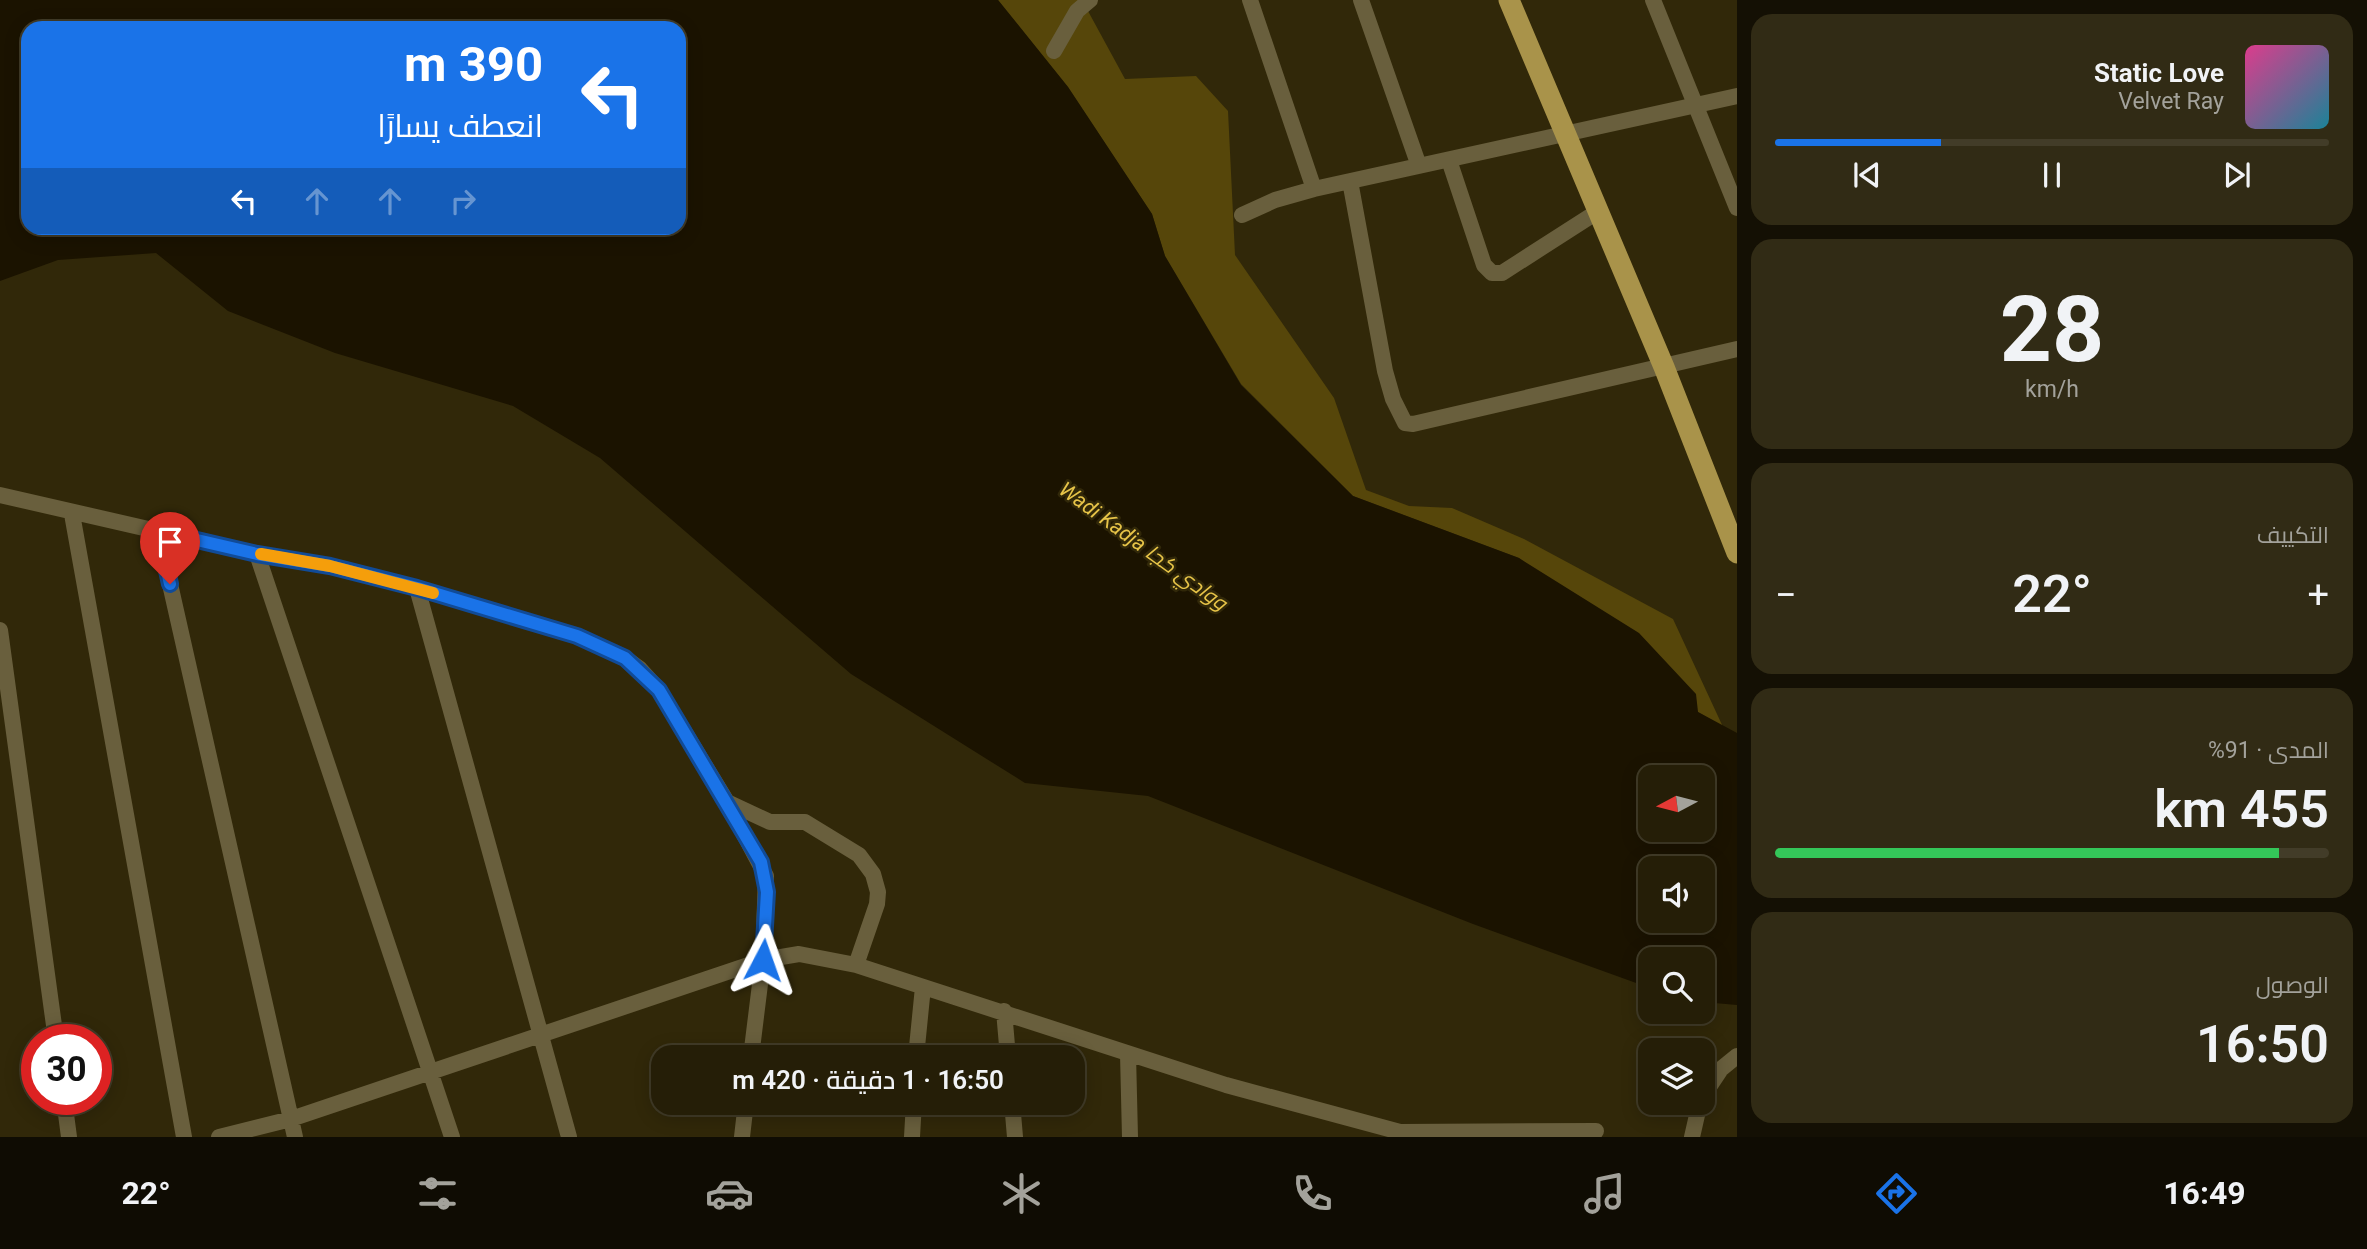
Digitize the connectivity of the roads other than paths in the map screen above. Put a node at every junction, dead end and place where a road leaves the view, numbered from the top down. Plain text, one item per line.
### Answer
1 (1090, 0) edge
2 (1250, 0) edge
3 (1361, 0) edge
4 (1508, 0) edge
5 (1653, 0) edge
6 (1054, 51) dead end
7 (1737, 96) edge
8 (1696, 106) junction
9 (1565, 135) junction
10 (1449, 160) junction
11 (1419, 166) junction
12 (1350, 181) junction
13 (1314, 189) junction
14 (1737, 208) edge
15 (1597, 212) junction
16 (1242, 215) dead end
17 (1737, 349) edge
18 (1664, 367) junction
19 (0, 495) edge
20 (72, 514) junction
21 (158, 531) junction
22 (1737, 553) edge
23 (257, 554) junction
24 (417, 588) junction
25 (0, 630) edge
26 (2, 670) edge
27 (727, 802) junction
28 (763, 960) junction
29 (856, 965) junction
30 (923, 987) junction
31 (1004, 1011) junction
32 (54, 1024) edge
33 (541, 1034) junction
34 (752, 1045) edge
35 (917, 1045) edge
36 (1007, 1045) edge
37 (1128, 1054) junction
38 (1737, 1056) edge
39 (430, 1070) junction
40 (1715, 1078) edge
41 (66, 1115) edge
42 (745, 1115) edge
43 (913, 1115) edge
44 (1013, 1115) edge
45 (1697, 1115) edge
46 (291, 1119) junction
47 (1596, 1131) dead end
48 (1400, 1135) edge
49 (69, 1137) edge
50 (184, 1137) edge
51 (219, 1137) edge
52 (295, 1137) edge
53 (452, 1137) edge
54 (569, 1137) edge
55 (742, 1137) edge
56 (912, 1137) edge
57 (1015, 1137) edge
58 (1130, 1137) edge
59 (1692, 1137) edge

1 - 6 street
2 - 13 street
3 - 11 street
4 - 9 main road
5 - 8 street
7 - 8 street
8 - 9 street
8 - 14 street
9 - 10 street
9 - 15 main road
10 - 11 street
10 - 15 street
11 - 12 street
12 - 13 street
12 - 18 street
13 - 16 street
15 - 18 main road
17 - 18 street
18 - 22 main road
19 - 20 street
20 - 21 street
20 - 50 street
21 - 23 street
21 - 46 street
23 - 24 street
23 - 39 street
24 - 27 street
24 - 33 street
25 - 26 street
26 - 32 street
27 - 28 street
27 - 29 street
28 - 29 street
28 - 33 street
28 - 34 street
29 - 30 street
30 - 31 street
30 - 35 street
31 - 36 street
31 - 37 street
33 - 39 street
33 - 54 street
37 - 48 street
37 - 58 street
38 - 40 street
39 - 46 street
39 - 53 street
41 - 49 street
42 - 55 street
43 - 56 street
44 - 57 street
45 - 59 street
46 - 51 street
46 - 52 street
47 - 48 street

